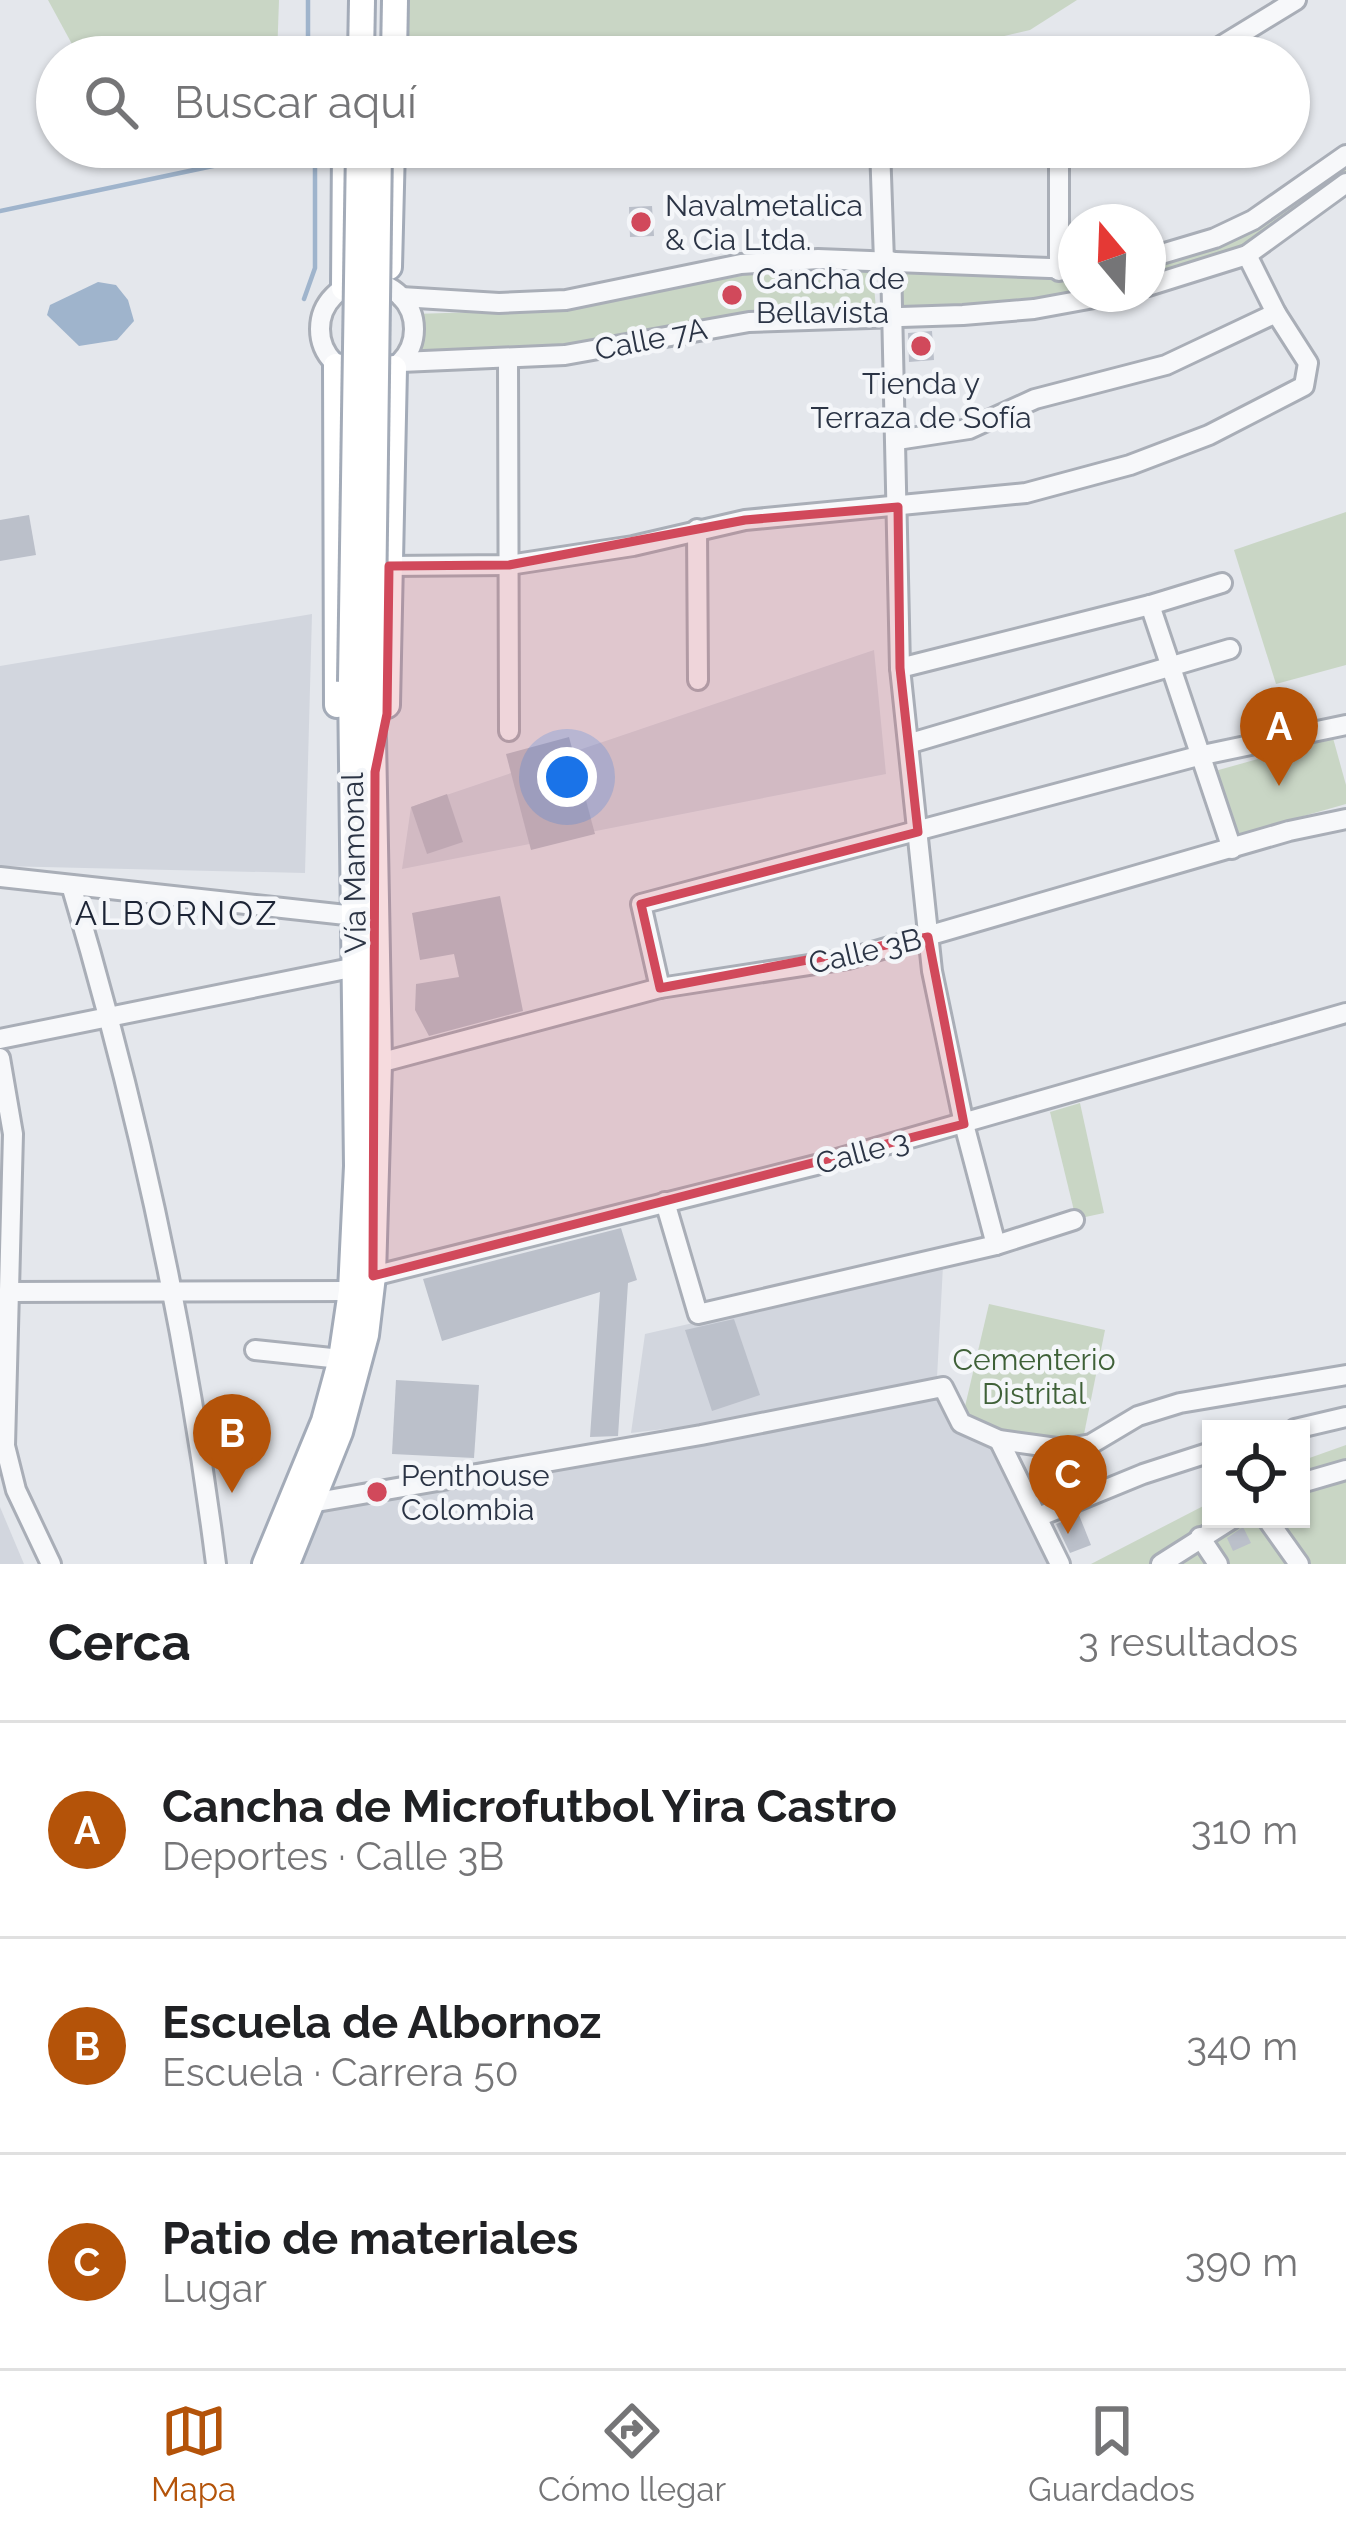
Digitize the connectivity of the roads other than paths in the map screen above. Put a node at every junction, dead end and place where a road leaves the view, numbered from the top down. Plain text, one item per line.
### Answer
1 (346, 0) edge
2 (362, 0) edge
3 (381, 0) edge
4 (395, 0) edge
5 (1296, 0) edge
6 (346, 36) edge
7 (361, 36) edge
8 (380, 36) edge
9 (394, 36) edge
10 (1237, 36) edge
11 (1346, 155) edge
12 (345, 168) edge
13 (359, 168) edge
14 (378, 168) edge
15 (392, 168) edge
16 (881, 168) edge
17 (1061, 168) edge
18 (1346, 183) edge
19 (1063, 204) edge
20 (1166, 253) edge
21 (1246, 255) junction
22 (887, 261) junction
23 (1058, 270) edge
24 (1166, 280) edge
25 (344, 288) junction
26 (395, 292) junction
27 (1058, 305) edge
28 (1276, 313) junction
29 (892, 315) junction
30 (508, 361) junction
31 (397, 365) junction
32 (336, 366) junction
33 (897, 440) junction
34 (898, 507) junction
35 (697, 530) junction
36 (509, 565) junction
37 (389, 566) junction
38 (1222, 583) dead end
39 (1150, 605) junction
40 (1230, 649) dead end
41 (900, 668) junction
42 (1174, 668) junction
43 (698, 680) dead end
44 (362, 683) junction
45 (1346, 724) edge
46 (508, 731) dead end
47 (911, 743) junction
48 (1198, 756) junction
49 (364, 772) junction
50 (1346, 819) edge
51 (918, 832) junction
52 (1232, 849) junction
53 (0, 877) edge
54 (71, 885) junction
55 (356, 916) junction
56 (928, 937) junction
57 (356, 967) junction
58 (660, 988) junction
59 (1346, 1013) edge
60 (110, 1016) junction
61 (0, 1040) edge
62 (0, 1058) edge
63 (379, 1063) junction
64 (964, 1124) junction
65 (665, 1202) junction
66 (1074, 1220) dead end
67 (996, 1245) junction
68 (373, 1276) junction
69 (351, 1291) junction
70 (9, 1292) junction
71 (172, 1294) junction
72 (255, 1350) dead end
73 (341, 1359) junction
74 (1346, 1376) edge
75 (1346, 1417) edge
76 (1310, 1425) edge
77 (999, 1440) junction
78 (1202, 1455) edge
79 (1346, 1470) edge
80 (1310, 1481) edge
81 (311, 1503) junction
82 (1038, 1517) junction
83 (1216, 1528) edge
84 (1274, 1528) edge
85 (1200, 1537) junction
86 (266, 1563) edge
87 (51, 1564) edge
88 (216, 1564) edge
89 (255, 1564) edge
90 (287, 1564) edge
91 (1060, 1564) edge
92 (1161, 1564) edge
93 (1217, 1564) edge
94 (1299, 1564) edge

1 - 6 main road
2 - 7 main road
3 - 8 main road
4 - 9 main road
5 - 10 street
11 - 20 street
12 - 25 main road
13 - 44 main road, Vía Mamonal, bridge
14 - 44 main road, Vía Mamonal, bridge
15 - 26 main road
16 - 22 street
17 - 19 street
18 - 21 street
21 - 24 street
21 - 28 street
22 - 23 street, Calle 7A
22 - 26 street, Calle 7A
22 - 29 street
25 - 26 street
25 - 32 street
26 - 31 street
27 - 29 street, Calle 7A
28 - 33 street
28 - 34 street
29 - 30 street, Calle 7A
29 - 33 street
30 - 31 street, Calle 7A
30 - 36 street
31 - 32 street
31 - 37 main road
32 - 49 main road
33 - 34 street
34 - 35 street
34 - 41 street
35 - 36 street
35 - 43 street
36 - 37 street
36 - 46 street
37 - 49 main road
38 - 39 street
39 - 41 street
39 - 42 street
40 - 42 street
41 - 47 street
42 - 47 street
42 - 48 street
44 - 49 main road, Vía Mamonal
45 - 48 street
47 - 51 street
48 - 51 street
48 - 52 street
49 - 55 main road, Vía Mamonal
49 - 63 main road, Vía Mamonal
50 - 52 street, Calle 3B
51 - 56 street
51 - 58 street
52 - 56 street, Calle 3B
53 - 54 street
54 - 55 street
54 - 60 street
55 - 57 main road, Vía Mamonal
56 - 58 street, Calle 3B
56 - 64 street
57 - 60 street
57 - 69 main road, Vía Mamonal
58 - 63 street, Calle 3B
59 - 64 street, Calle 3
60 - 61 street
60 - 71 street
62 - 70 street
63 - 68 main road, Vía Mamonal
64 - 65 street, Calle 3
64 - 67 street
65 - 67 street
65 - 68 street, Calle 3
66 - 67 street
68 - 81 main road, Vía Mamonal
69 - 71 street
69 - 73 main road, Vía Mamonal
70 - 71 street
70 - 87 street
71 - 88 street
72 - 73 street
73 - 86 main road, Vía Mamonal
74 - 77 street
75 - 76 street
77 - 81 street
77 - 82 street
78 - 82 street
79 - 80 street
81 - 90 main road, Vía Mamonal
82 - 91 street
83 - 85 street
84 - 94 street
85 - 92 street
85 - 93 street
86 - 89 street

